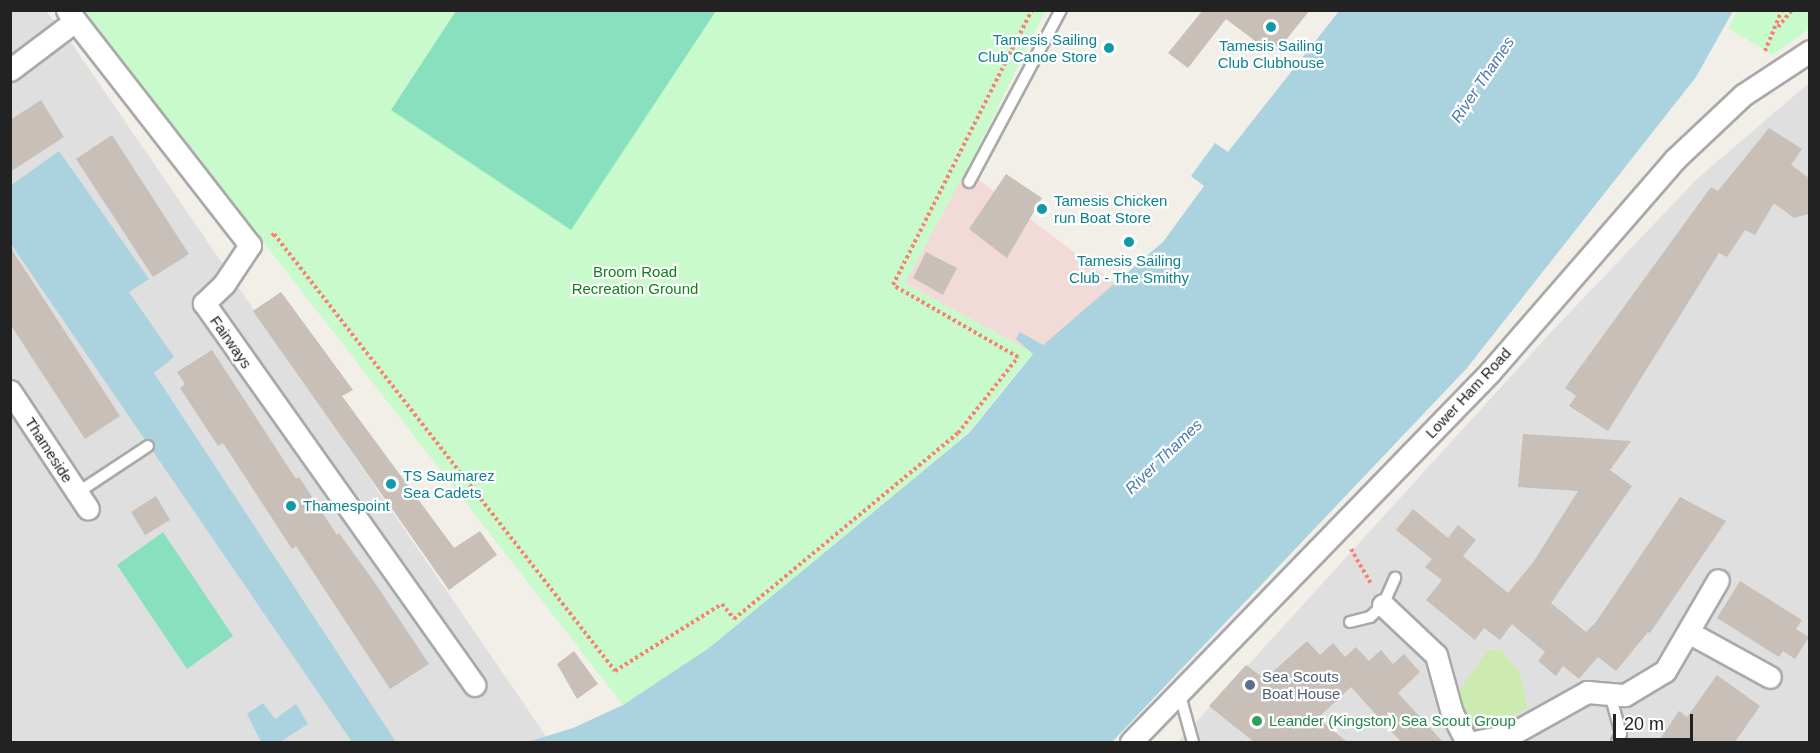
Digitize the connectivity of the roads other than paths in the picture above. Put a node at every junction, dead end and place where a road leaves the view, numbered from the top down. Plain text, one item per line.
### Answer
1 (1060, 10) edge
2 (71, 16) edge
3 (1809, 51) edge
4 (10, 70) edge
5 (969, 182) dead end
6 (10, 391) edge
7 (148, 446) dead end
8 (83, 501) joint
9 (1395, 578) dead end
10 (1718, 580) dead end
11 (1383, 605) junction
12 (1350, 622) dead end
13 (1690, 633) junction
14 (1770, 677) dead end
15 (474, 686) dead end
16 (1179, 692) junction
17 (1610, 694) junction
18 (1131, 742) edge
19 (1193, 742) edge
20 (1467, 742) edge
21 (1474, 742) edge
22 (1617, 742) edge

1 - 5 lane
2 - 4 street
2 - 15 street, Fairways
3 - 16 street, Lower Ham Road
6 - 8 street, Thameside
7 - 8 lane
9 - 11 lane
10 - 13 street
11 - 12 lane
11 - 20 street
13 - 14 street
13 - 17 street
16 - 18 street, Lower Ham Road
16 - 19 lane
17 - 21 street
17 - 22 lane

